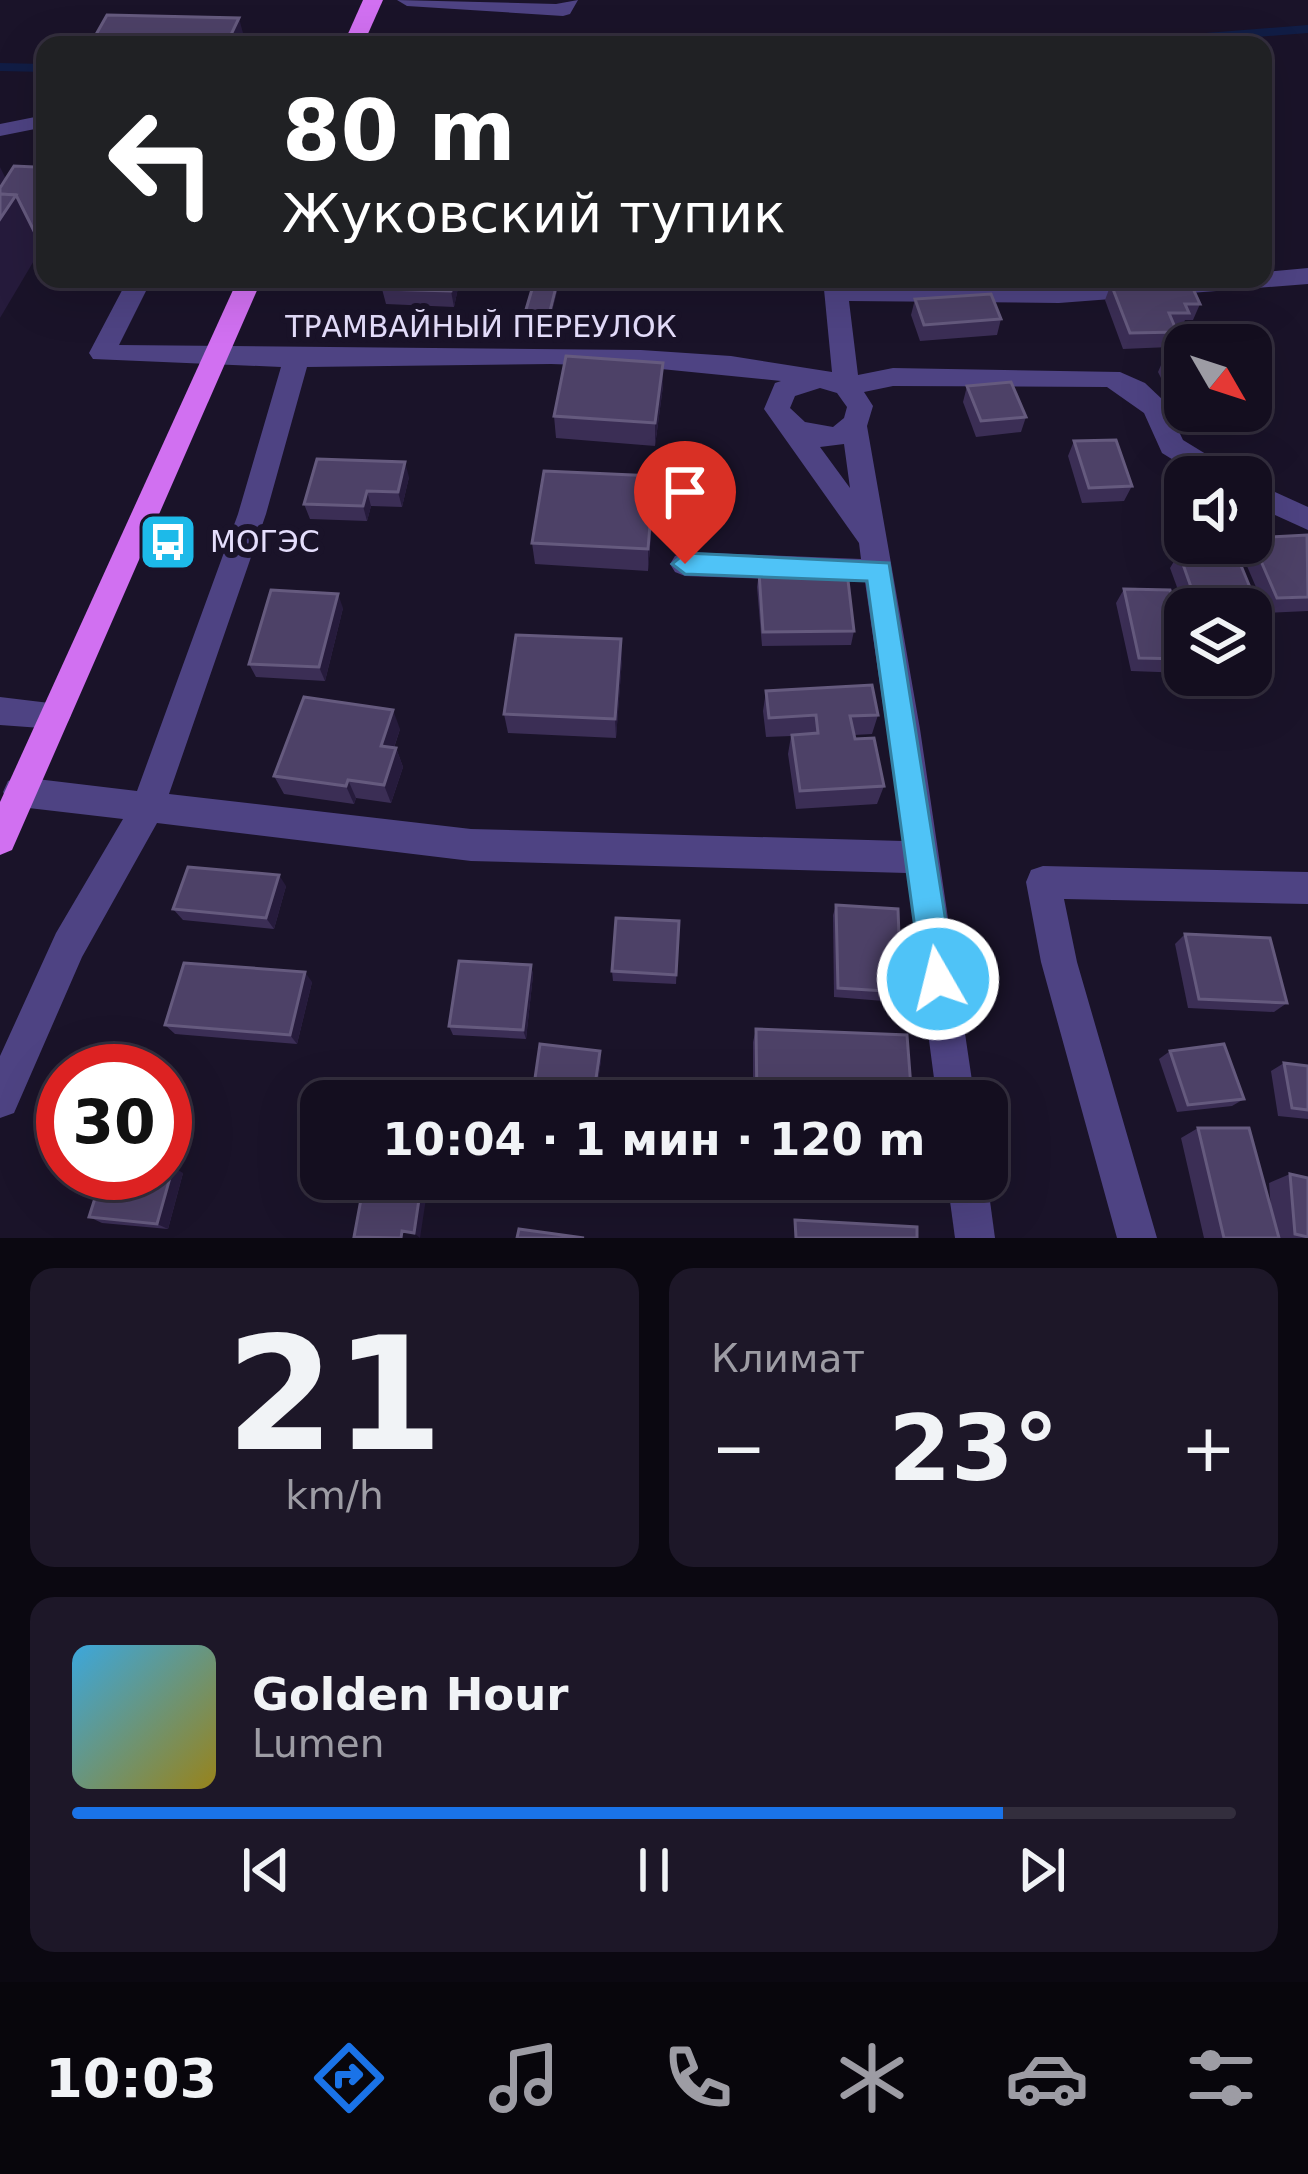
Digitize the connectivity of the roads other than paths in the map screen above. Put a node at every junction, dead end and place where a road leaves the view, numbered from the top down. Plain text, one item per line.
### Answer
1 (373, 0) edge
2 (407, 0) edge
3 (570, 3) edge
4 (357, 36) edge
5 (36, 123) edge
6 (0, 130) edge
7 (1308, 276) edge
8 (1272, 279) edge
9 (135, 288) edge
10 (246, 288) edge
11 (837, 288) edge
12 (886, 288) edge
13 (1151, 288) edge
14 (296, 358) junction
15 (214, 361) junction
16 (742, 366) junction
17 (833, 382) junction
18 (778, 399) junction
19 (854, 426) junction
20 (793, 430) junction
21 (1188, 456) edge
22 (1272, 502) edge
23 (1308, 519) edge
24 (878, 558) junction
25 (685, 564) dead end
26 (0, 711) edge
27 (55, 715) junction
28 (20, 792) junction
29 (148, 809) junction
30 (0, 838) edge
31 (921, 857) junction
32 (1308, 888) edge
33 (953, 1080) edge
34 (0, 1099) edge
35 (970, 1200) edge
36 (975, 1238) edge
37 (1136, 1238) edge

1 - 4 main road
2 - 3 street
5 - 6 street
7 - 8 street
9 - 15 street, ТРАМВАЙНЫЙ ПЕРЕУЛОК
10 - 15 main road
11 - 17 street
12 - 13 street
14 - 15 street, ТРАМВАЙНЫЙ ПЕРЕУЛОК
14 - 16 street, ТРАМВАЙНЫЙ ПЕРЕУЛОК
14 - 29 street
15 - 27 main road
16 - 17 street, ТРАМВАЙНЫЙ ПЕРЕУЛОК
16 - 18 street
17 - 18 street
17 - 19 street
17 - 21 street
18 - 20 street
19 - 20 street
19 - 24 street
20 - 24 street
22 - 23 street
24 - 25 street
24 - 31 street
26 - 27 street
27 - 28 main road
28 - 29 street
28 - 30 main road
29 - 31 street
29 - 34 street
31 - 33 street
32 - 37 street
35 - 36 street

